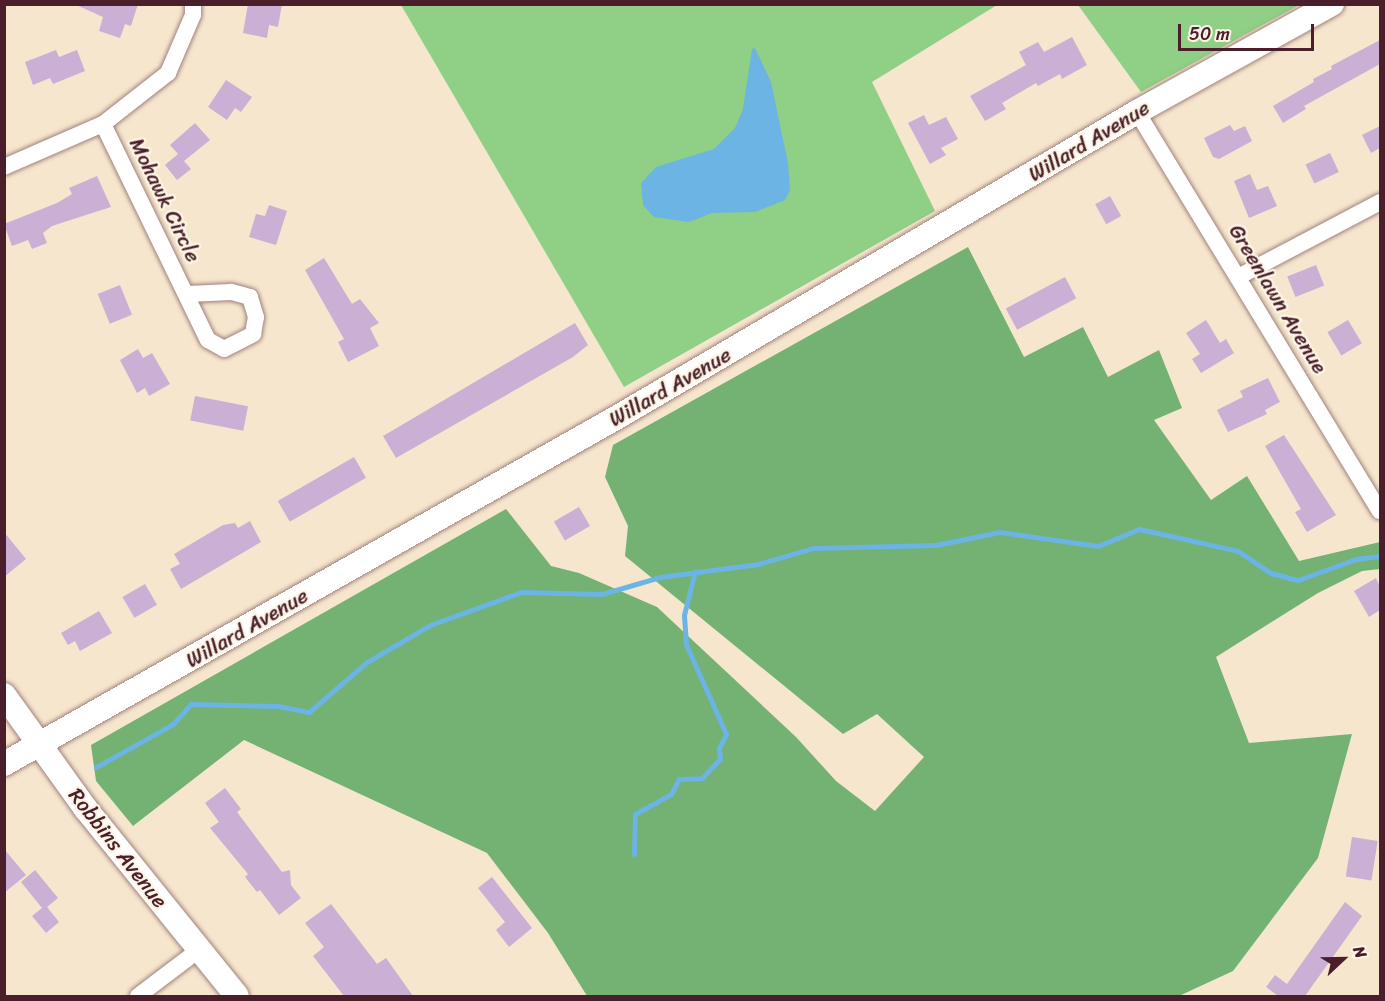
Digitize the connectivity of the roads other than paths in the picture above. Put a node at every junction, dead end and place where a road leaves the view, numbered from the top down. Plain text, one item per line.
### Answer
1 (192, 4) edge
2 (1332, 4) edge
3 (1137, 112) junction
4 (103, 124) junction
5 (4, 167) edge
6 (1380, 202) edge
7 (1238, 277) junction
8 (188, 294) dead end
9 (1380, 511) edge
10 (4, 695) edge
11 (39, 744) junction
12 (4, 764) edge
13 (200, 949) junction
14 (138, 996) edge
15 (237, 996) edge

1 - 4 street
2 - 3 main road, Willard Avenue
3 - 7 street, Greenlawn Avenue
3 - 11 main road, Willard Avenue
4 - 5 street
4 - 8 street, Mohawk Circle
6 - 7 street
7 - 9 street, Greenlawn Avenue
10 - 11 main road, Robbins Avenue
11 - 12 main road, Willard Avenue
11 - 13 main road, Robbins Avenue
13 - 14 street
13 - 15 main road, Robbins Avenue

